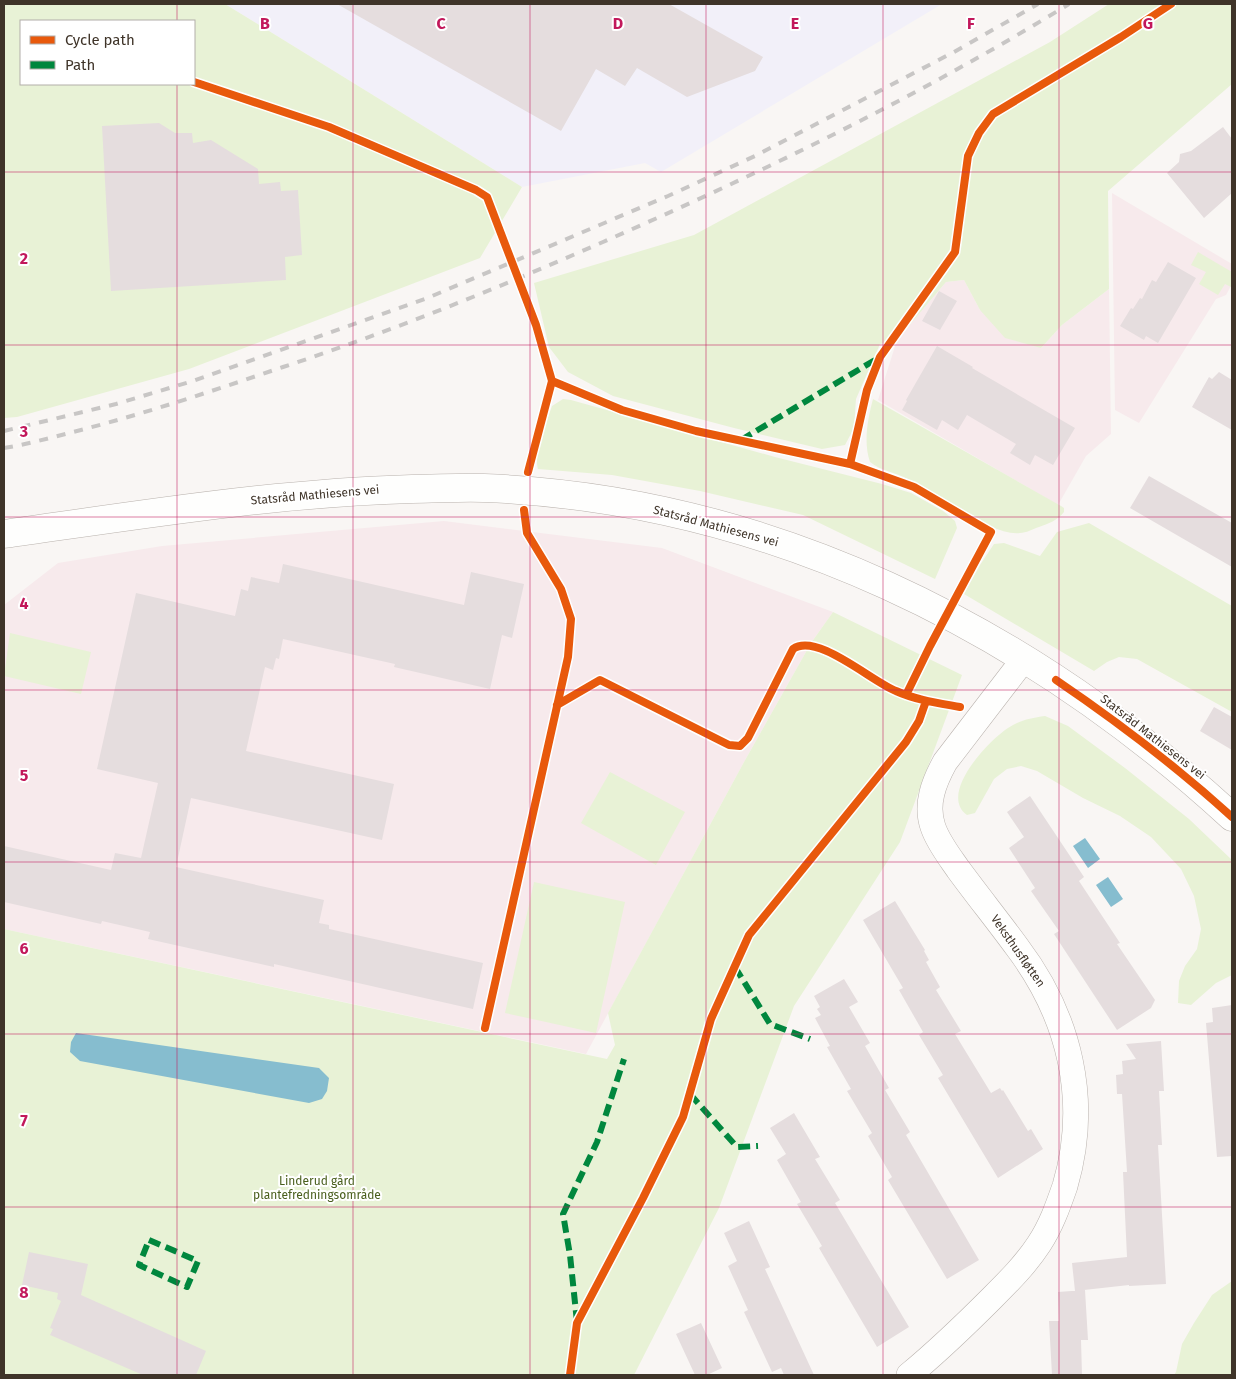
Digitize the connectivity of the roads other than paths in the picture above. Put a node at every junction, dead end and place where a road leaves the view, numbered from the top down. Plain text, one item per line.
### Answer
1 (4, 534) edge
2 (1024, 659) junction
3 (1232, 817) edge
4 (909, 1375) edge

1 - 2 street, Statsråd Mathiesens vei
2 - 3 street, Statsråd Mathiesens vei
2 - 4 street, Veksthusfløtten

